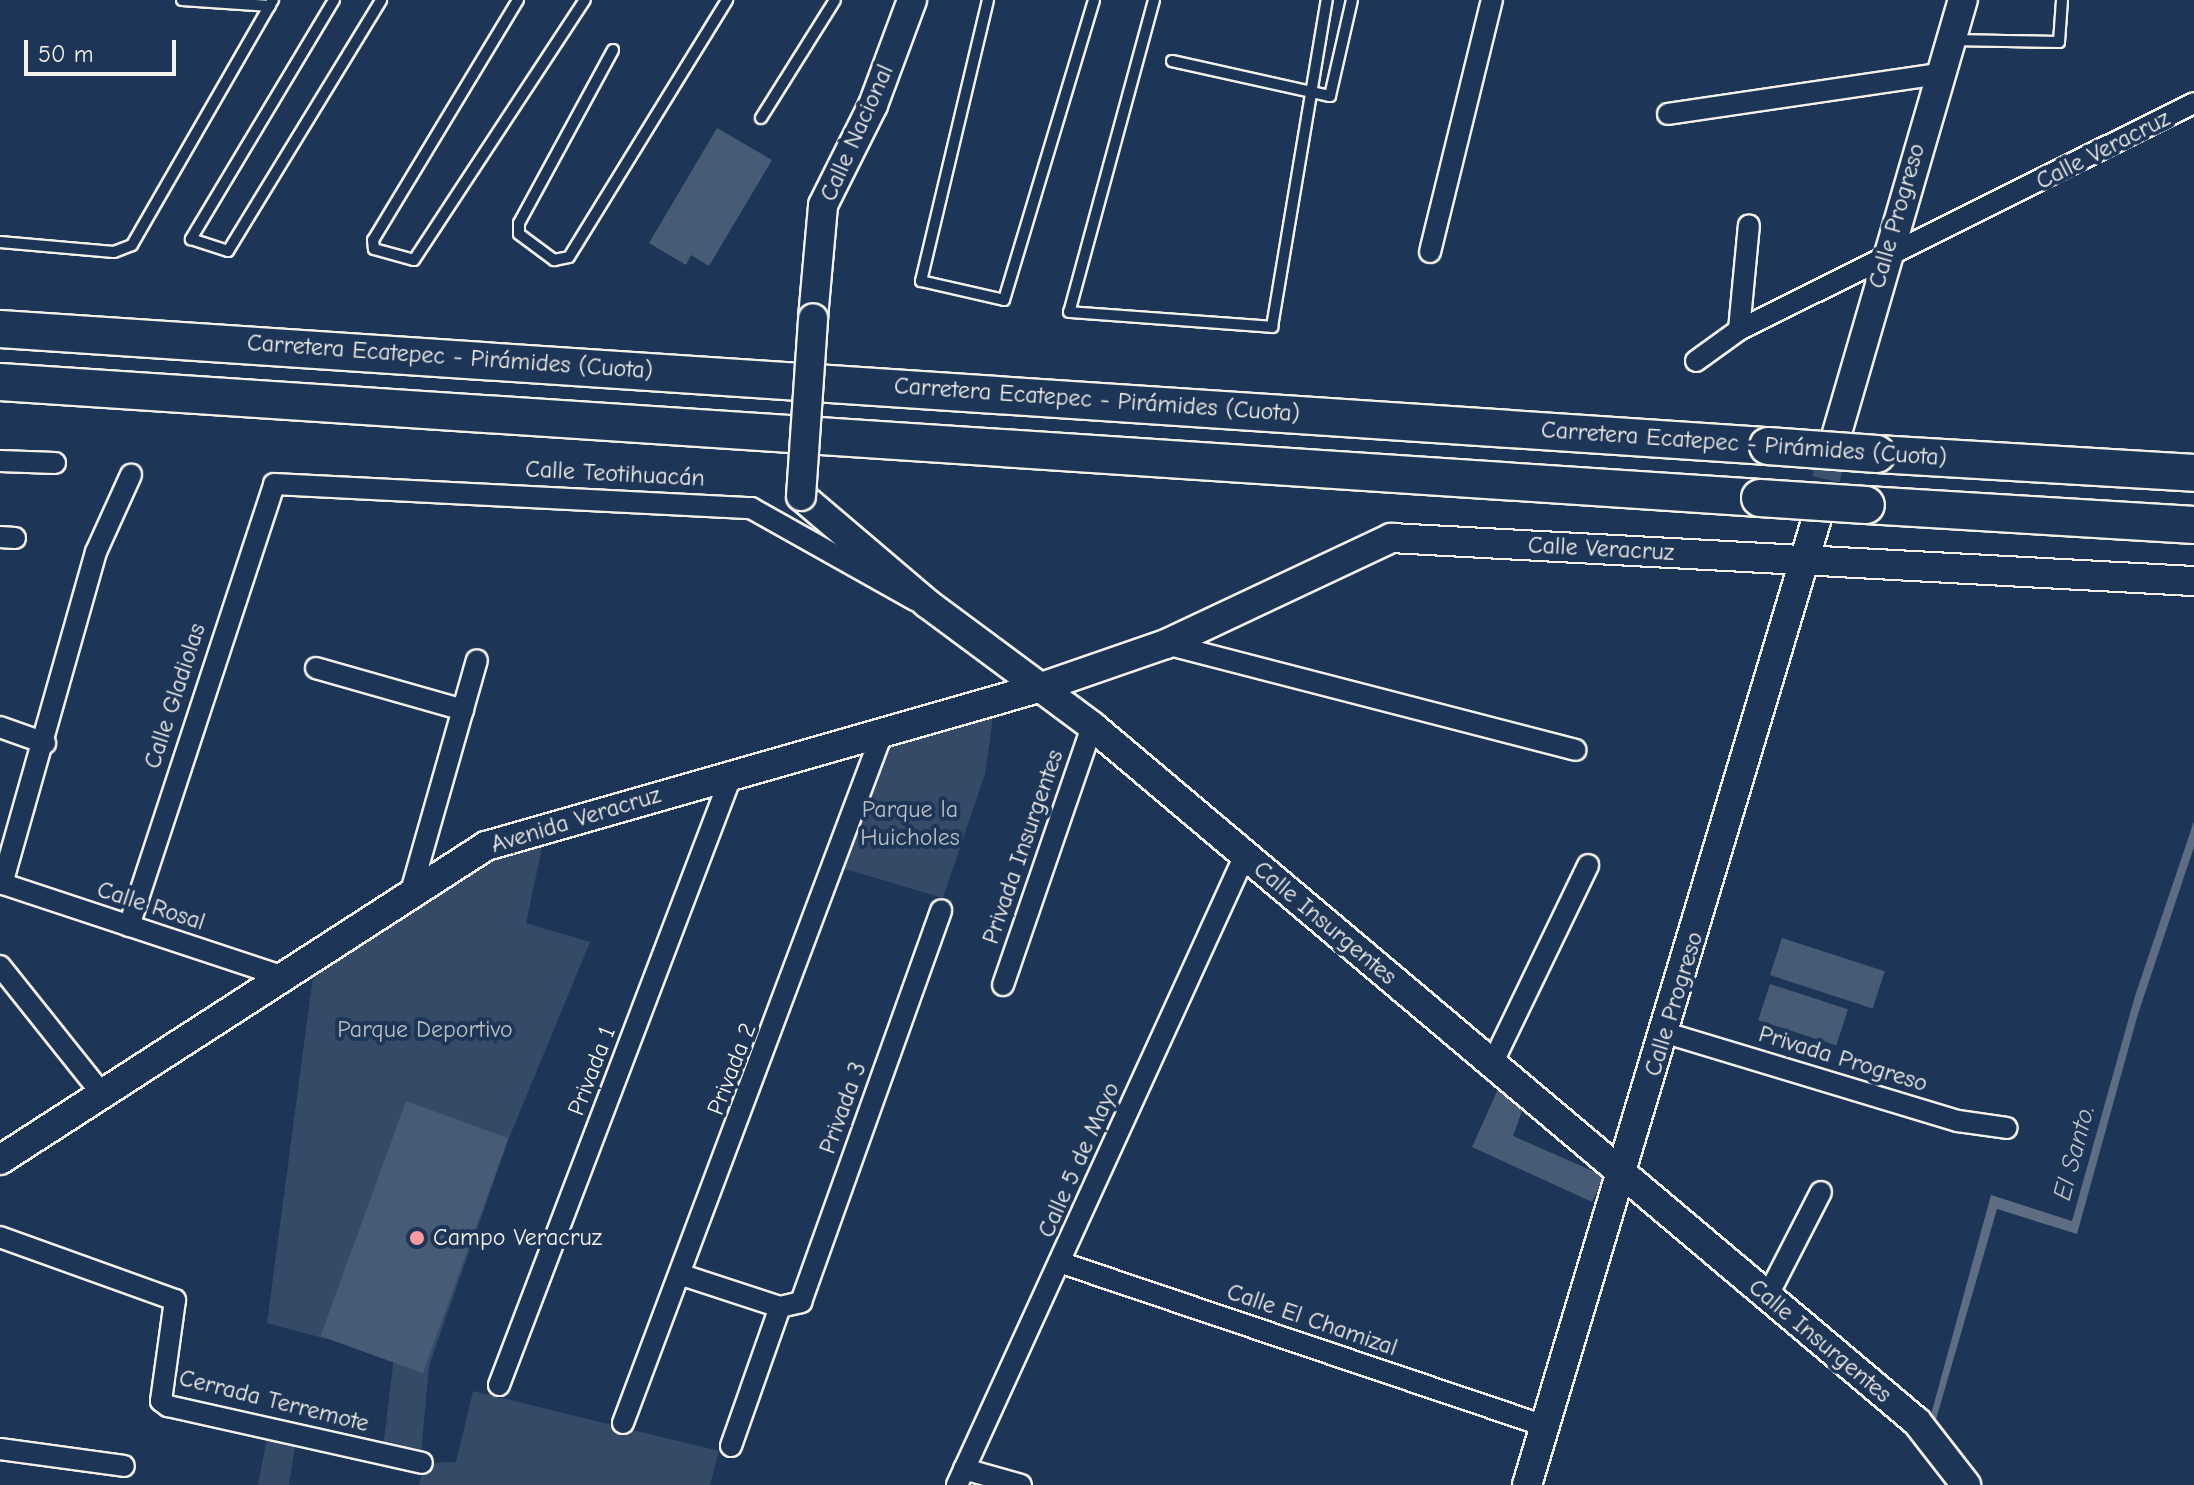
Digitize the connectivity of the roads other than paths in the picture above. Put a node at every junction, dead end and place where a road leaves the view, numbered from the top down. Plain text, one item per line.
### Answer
1 (182, 0) edge
2 (334, 0) edge
3 (381, 0) edge
4 (518, 0) edge
5 (585, 0) edge
6 (727, 0) edge
7 (835, 0) edge
8 (912, 0) edge
9 (988, 0) edge
10 (1094, 0) edge
11 (1154, 0) edge
12 (1327, 0) edge
13 (1352, 0) edge
14 (1492, 0) edge
15 (1963, 0) edge
16 (2062, 0) edge
17 (272, 3) edge
18 (1950, 40) junction
19 (613, 50) dead end
20 (1172, 61) dead end
21 (1939, 74) junction
22 (1312, 94) junction
23 (2194, 103) edge
24 (1668, 114) dead end
25 (761, 118) dead end
26 (1749, 225) dead end
27 (0, 242) edge
28 (1430, 252) dead end
29 (1883, 262) junction
30 (813, 318) joint
31 (0, 329) edge
32 (1739, 330) junction
33 (1696, 361) dead end
34 (0, 382) edge
35 (1837, 433) tunnel mouth
36 (0, 461) edge
37 (55, 463) dead end
38 (2194, 473) edge
39 (131, 475) dead end
40 (274, 484) joint
41 (1816, 521) tunnel mouth
42 (2194, 525) edge
43 (1806, 561) junction
44 (2194, 581) edge
45 (928, 604) junction
46 (1166, 644) junction
47 (477, 660) dead end
48 (316, 668) dead end
49 (1039, 688) junction
50 (463, 710) junction
51 (1092, 726) junction
52 (0, 727) edge
53 (883, 731) junction
54 (45, 743) junction
55 (1576, 750) dead end
56 (732, 774) junction
57 (1245, 855) junction
58 (1588, 865) dead end
59 (1, 884) edge
60 (410, 895) junction
61 (941, 910) dead end
62 (129, 926) junction
63 (0, 966) edge
64 (284, 977) junction
65 (1003, 985) dead end
66 (1666, 1033) junction
67 (1492, 1064) junction
68 (102, 1094) junction
69 (2007, 1128) dead end
70 (0, 1160) edge
71 (1620, 1175) junction
72 (1821, 1192) dead end
73 (0, 1237) edge
74 (1062, 1263) junction
75 (682, 1275) junction
76 (1767, 1297) junction
77 (780, 1307) junction
78 (499, 1385) dead end
79 (623, 1423) dead end
80 (1545, 1426) junction
81 (731, 1446) dead end
82 (0, 1449) edge
83 (422, 1463) dead end
84 (124, 1466) dead end
85 (961, 1477) edge
86 (1021, 1485) edge
87 (1527, 1485) edge
88 (1966, 1485) edge

1 - 17 lane
2 - 3 lane
4 - 5 lane
6 - 19 lane
7 - 25 lane
8 - 30 street, Calle Nacional
9 - 10 lane
11 - 22 lane
12 - 22 lane
13 - 22 lane
14 - 28 street
15 - 18 street, Calle Progreso
16 - 18 lane
17 - 27 lane
18 - 21 street, Calle Progreso
20 - 22 lane
21 - 24 street
21 - 29 street, Calle Progreso
23 - 29 street, Calle Veracruz
26 - 32 street
29 - 32 street, Calle Veracruz
29 - 35 street, Calle Progreso
30 - 45 street, Calle Insurgentes, bridge
31 - 38 highway, Carretera Ecatepec - Pirámides (Cuota), bridge
32 - 33 street, Calle Veracruz
34 - 42 highway, bridge
36 - 37 street
39 - 54 street
40 - 45 street, Calle Teotihuacán
40 - 62 street, Calle Gladiolas
41 - 43 street, Calle Progreso
43 - 44 street, Calle Veracruz
43 - 46 street, Calle Veracruz
43 - 66 street, Calle Progreso
45 - 49 street, Calle Insurgentes
46 - 49 street, Calle Veracruz
46 - 55 street
47 - 50 street
48 - 50 street
49 - 51 street, Calle Insurgentes
49 - 53 street, Avenida Veracruz
50 - 60 street
51 - 57 street, Calle Insurgentes
51 - 65 street, Privada Insurgentes
52 - 54 street
53 - 56 street, Avenida Veracruz
53 - 75 street, Privada 2
54 - 59 street
56 - 60 street, Avenida Veracruz
56 - 78 street, Privada 1
57 - 67 street, Calle Insurgentes
57 - 74 street, Calle 5 de Mayo
58 - 67 street
59 - 62 street, Calle Rosal
60 - 64 street, Avenida Veracruz
61 - 77 street, Privada 3
62 - 64 street, Calle Rosal
63 - 68 street
64 - 68 street, Avenida Veracruz
66 - 69 street, Privada Progreso
66 - 71 street, Calle Progreso
67 - 71 street, Calle Insurgentes
68 - 70 street, Avenida Veracruz
71 - 76 street, Calle Insurgentes
71 - 80 street, Calle Progreso
72 - 76 street
73 - 83 street, Cerrada Terremote
74 - 80 street, Calle El Chamizal
74 - 85 street, Calle 5 de Mayo
75 - 77 street
75 - 79 street, Privada 2
76 - 88 street, Calle Insurgentes
77 - 81 street
80 - 87 street, Calle Progreso
82 - 84 street
85 - 86 street

